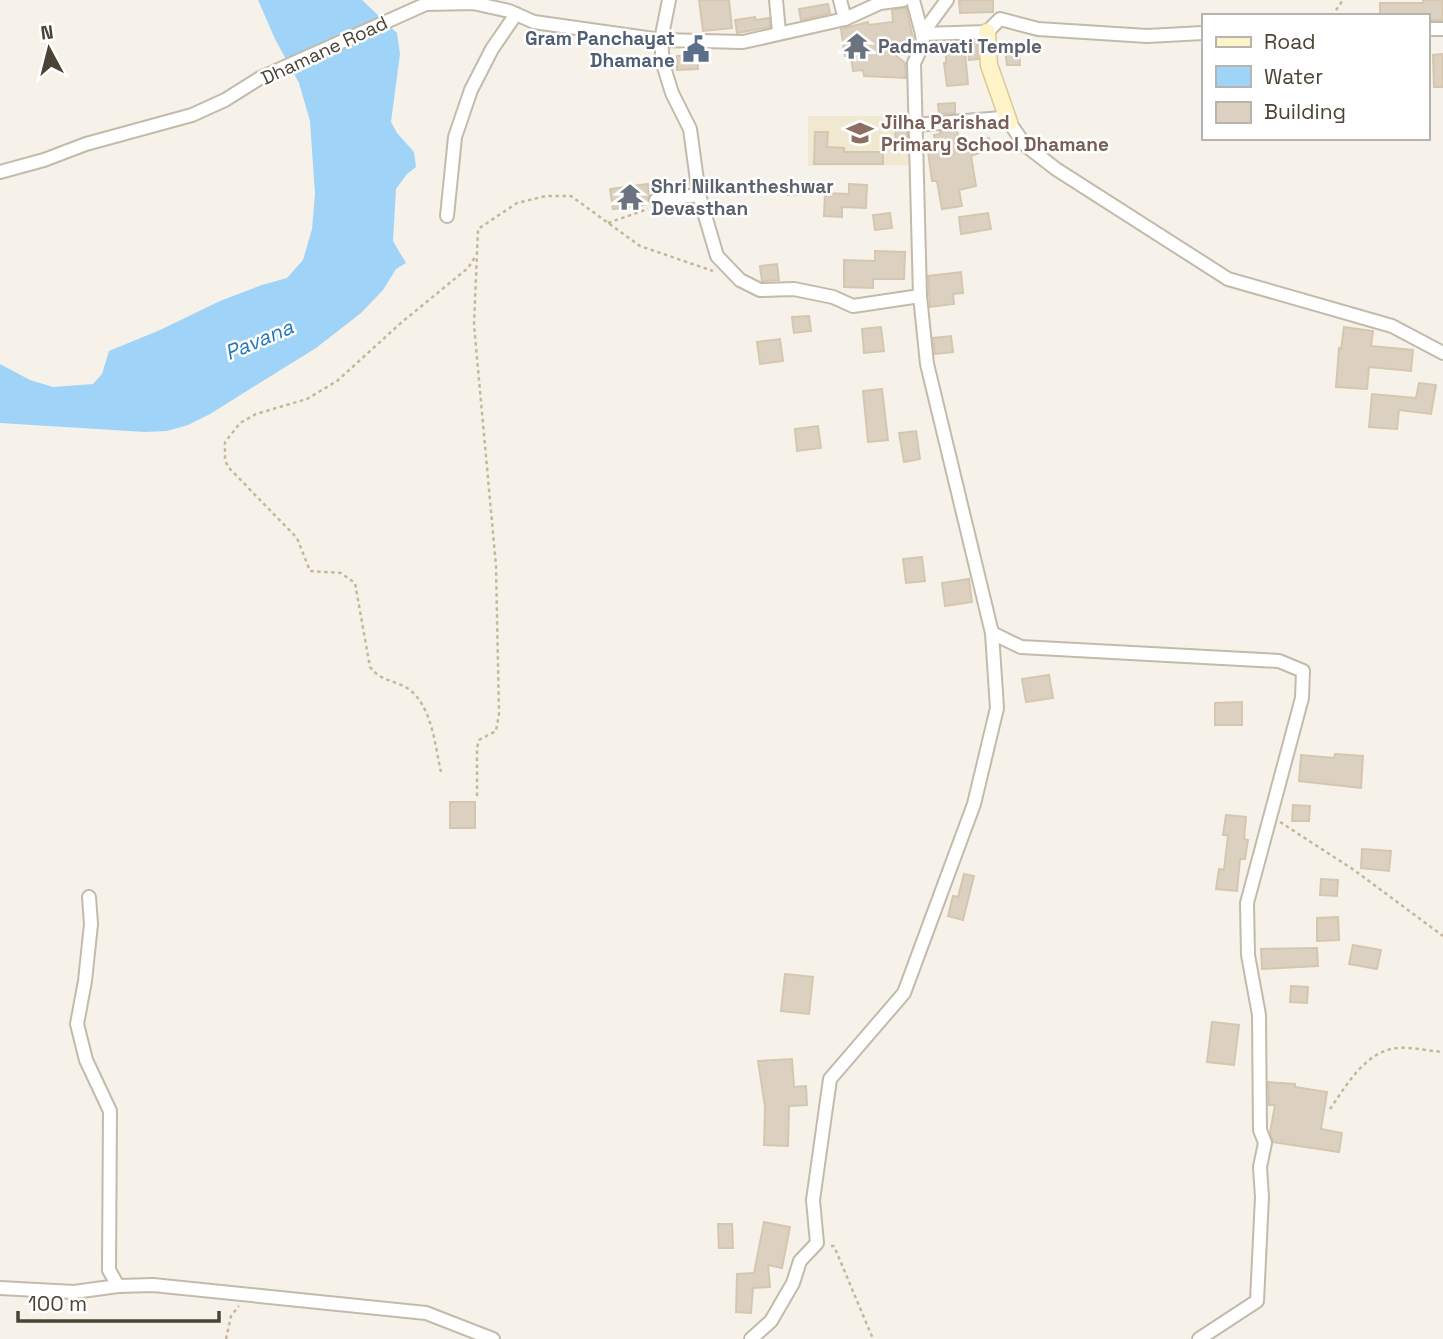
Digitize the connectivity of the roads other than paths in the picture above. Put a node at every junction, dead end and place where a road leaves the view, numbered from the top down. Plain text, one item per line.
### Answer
1 (668, 0) edge
2 (776, 0) edge
3 (840, 0) edge
4 (903, 0) edge
5 (913, 0) edge
6 (947, 0) edge
7 (516, 14) junction
8 (845, 19) junction
9 (987, 32) junction
10 (779, 33) junction
11 (1202, 33) edge
12 (922, 34) junction
13 (661, 40) junction
14 (1009, 122) junction
15 (915, 125) junction
16 (0, 172) edge
17 (699, 195) junction
18 (656, 200) road end
19 (447, 216) dead end
20 (920, 296) junction
21 (1443, 354) edge
22 (992, 633) junction
23 (89, 897) dead end
24 (118, 1286) junction
25 (0, 1288) edge
26 (493, 1339) edge
27 (751, 1339) edge
28 (1199, 1339) edge

1 - 13 street
2 - 10 street
3 - 8 street
4 - 8 street, Dhamane Road
5 - 12 street
6 - 12 street
7 - 13 street, Dhamane Road
7 - 16 street, Dhamane Road
7 - 19 street
8 - 10 street, Dhamane Road
9 - 11 street
9 - 12 street
9 - 14 street
10 - 13 street, Dhamane Road
12 - 15 street
13 - 17 street
14 - 15 street
14 - 21 street
15 - 20 street
17 - 18 street
17 - 20 street
20 - 22 street
22 - 27 street
22 - 28 street
23 - 24 street
24 - 25 street
24 - 26 street

